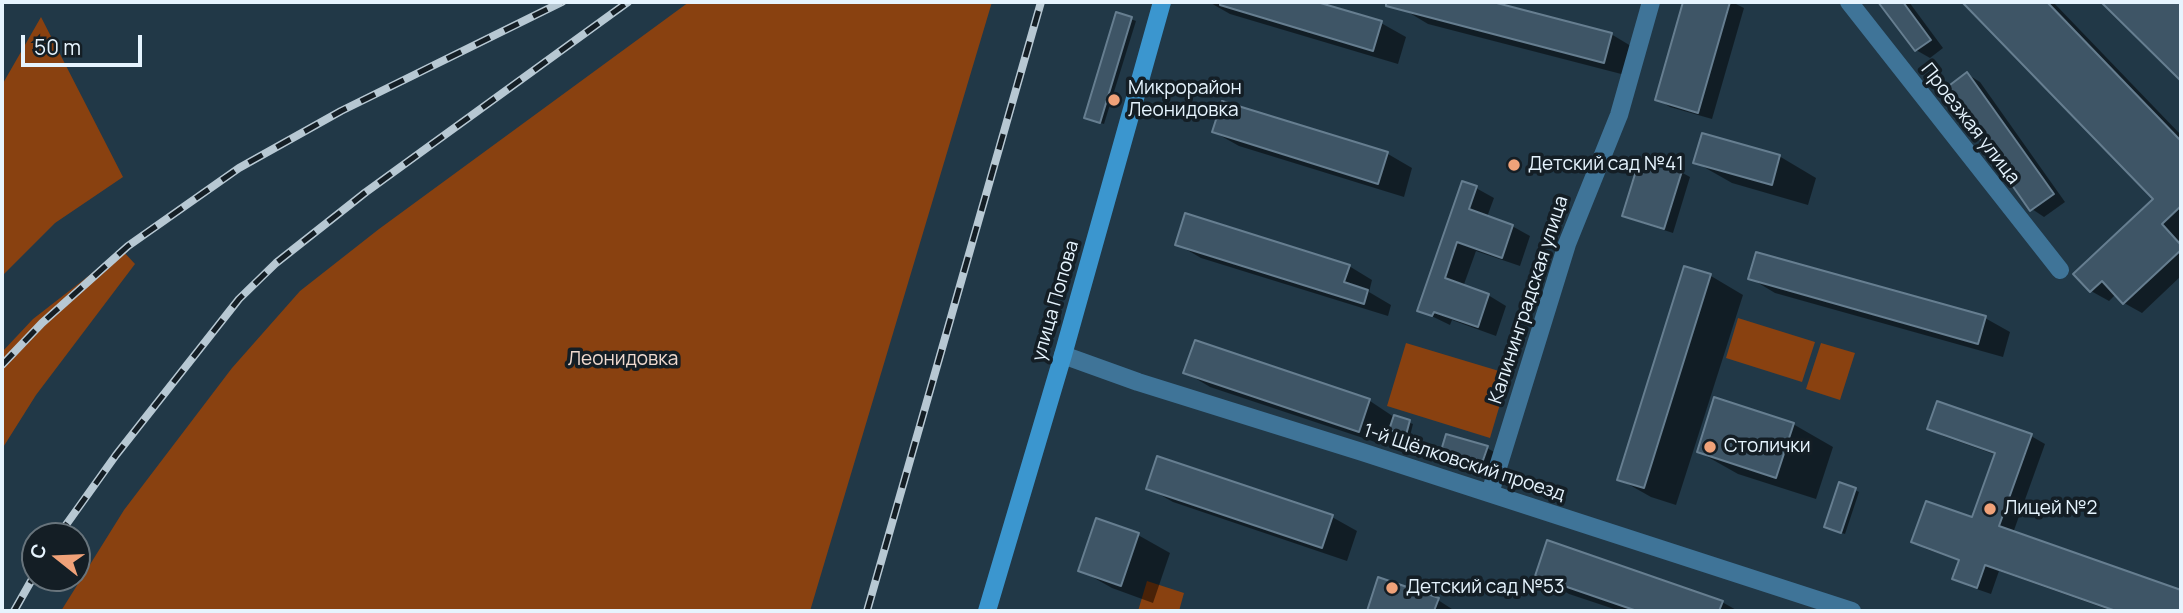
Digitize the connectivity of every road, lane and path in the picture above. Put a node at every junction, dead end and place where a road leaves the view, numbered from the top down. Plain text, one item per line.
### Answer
1 (1162, 2) edge
2 (1651, 2) edge
3 (1849, 2) edge
4 (2060, 270) dead end
5 (1063, 355) junction
6 (1490, 494) junction
7 (987, 611) edge
8 (1852, 611) edge

1 - 5 street, улица Попова
2 - 6 street, Калининградская улица
3 - 4 street, Проезжая улица
5 - 6 street, 1-й Щёлковский проезд
5 - 7 street, улица Попова
6 - 8 street, 1-й Щёлковский проезд

